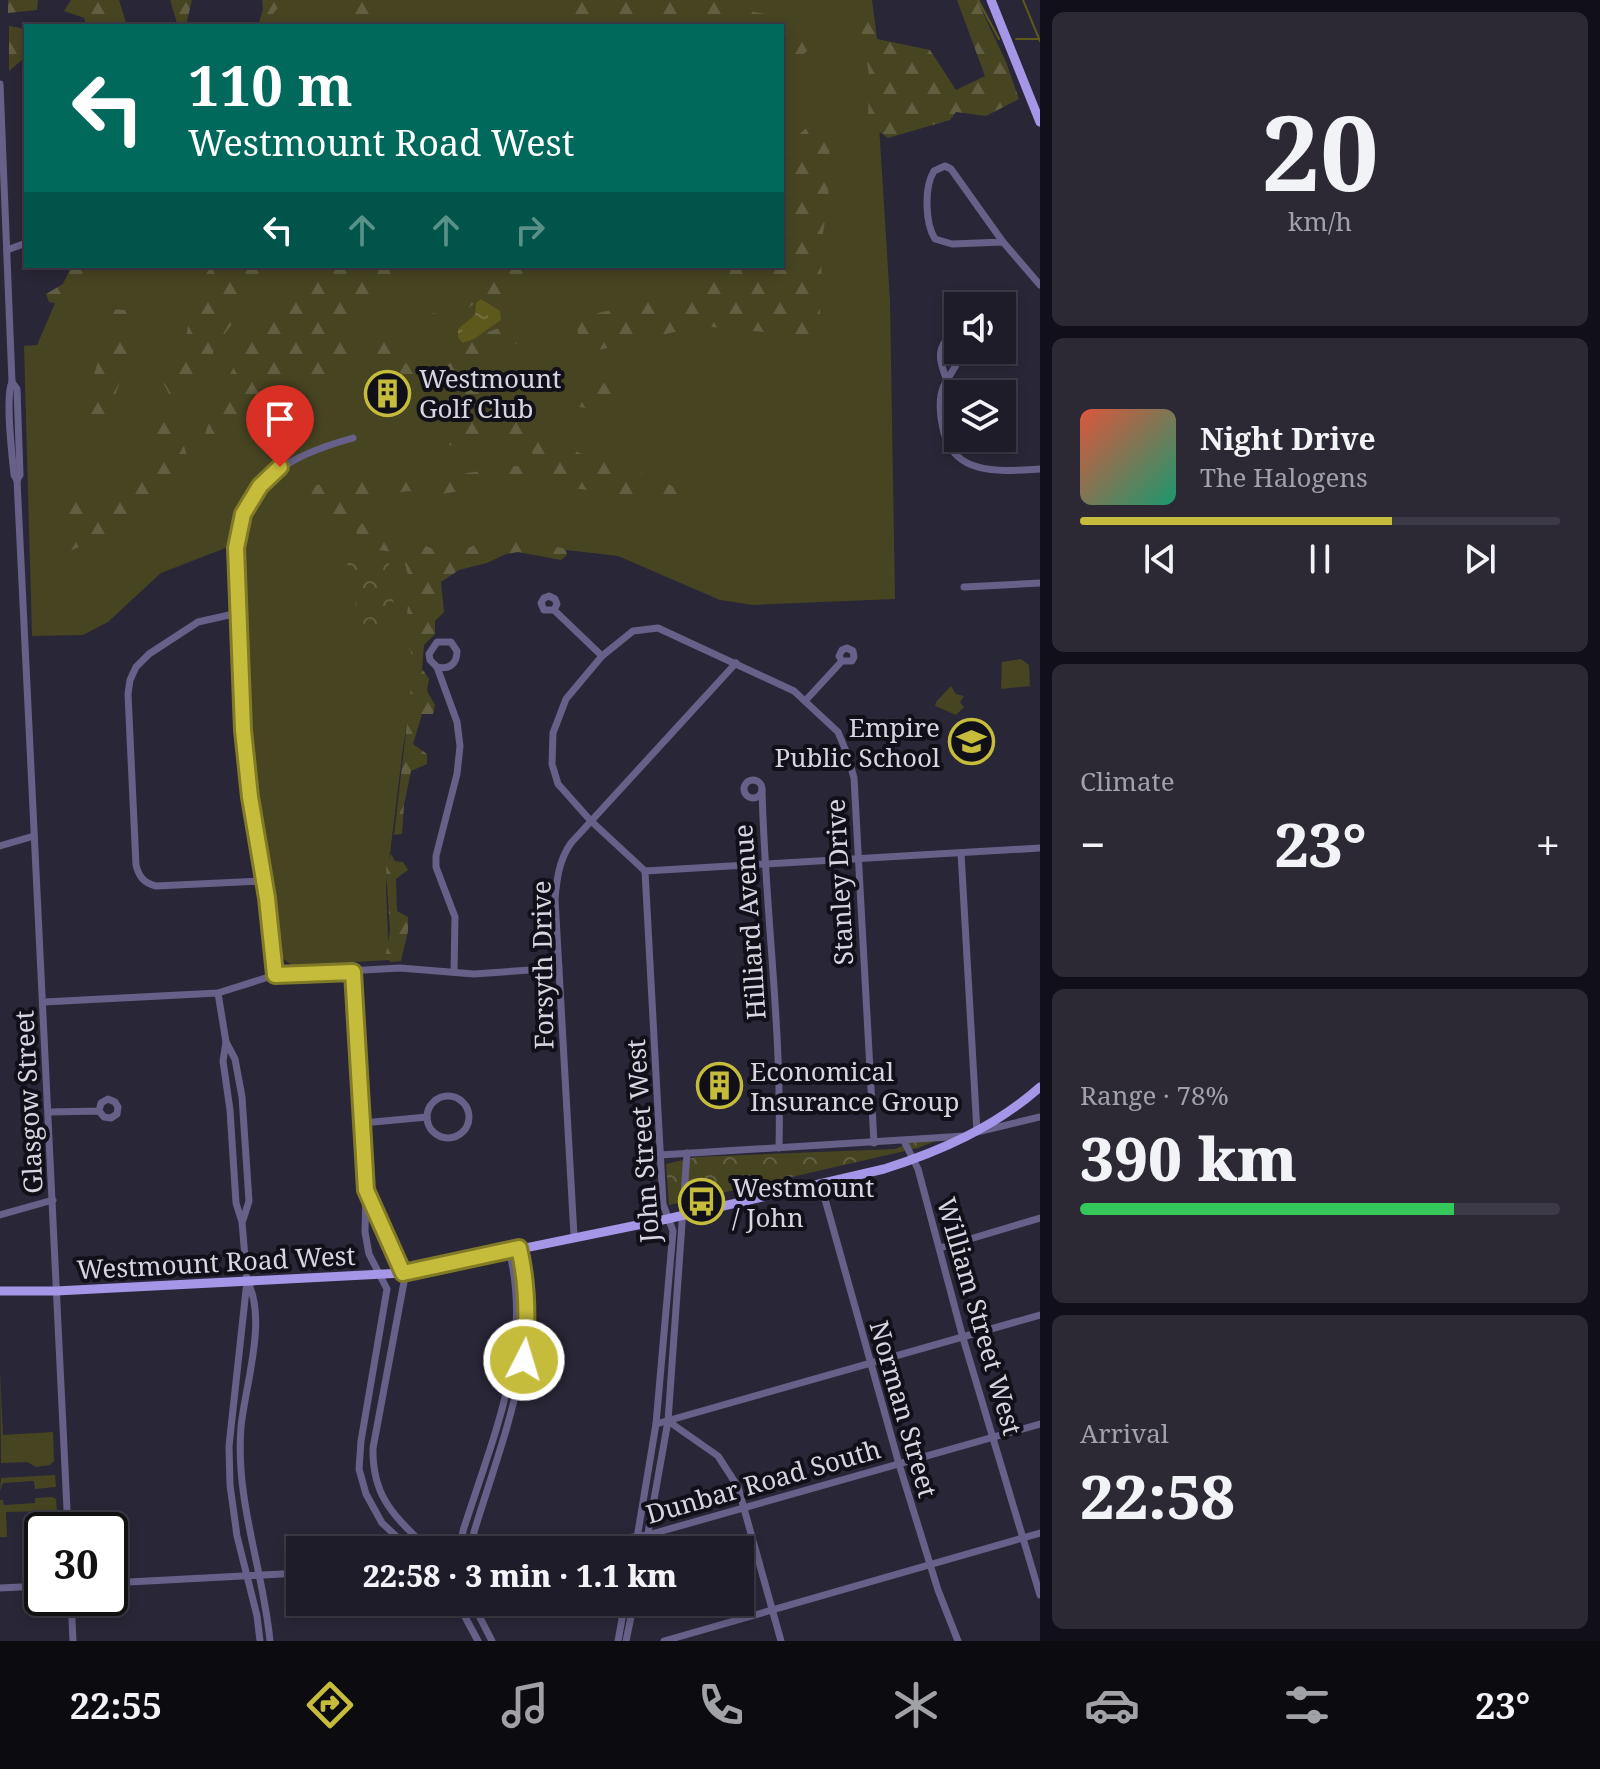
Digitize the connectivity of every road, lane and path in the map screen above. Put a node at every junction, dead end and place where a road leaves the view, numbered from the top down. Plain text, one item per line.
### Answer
1 (991, 0) edge
2 (0, 84) edge
3 (1040, 122) edge
4 (1003, 242) junction
5 (24, 244) edge
6 (7, 250) junction
7 (1040, 285) edge
8 (944, 342) edge
9 (957, 364) edge
10 (946, 378) junction
11 (14, 420) junction
12 (0, 421) edge
13 (353, 438) dead end
14 (1040, 469) edge
15 (1040, 583) edge
16 (964, 587) dead end
17 (554, 610) dead end
18 (238, 613) junction
19 (602, 656) junction
20 (842, 661) dead end
21 (736, 663) junction
22 (437, 667) junction
23 (806, 700) junction
24 (762, 790) dead end
25 (590, 820) junction
26 (34, 836) junction
27 (0, 846) edge
28 (1040, 848) edge
29 (961, 853) junction
30 (859, 859) junction
31 (764, 866) junction
32 (645, 871) junction
33 (264, 881) junction
34 (559, 968) junction
35 (353, 972) junction
36 (454, 972) junction
37 (275, 975) junction
38 (218, 993) junction
39 (44, 1002) junction
40 (226, 1042) junction
41 (1040, 1087) edge
42 (99, 1111) dead end
43 (49, 1112) junction
44 (427, 1117) junction
45 (1040, 1117) edge
46 (363, 1123) junction
47 (972, 1134) junction
48 (904, 1141) junction
49 (874, 1143) junction
50 (779, 1148) junction
51 (687, 1153) junction
52 (660, 1155) junction
53 (914, 1159) junction
54 (821, 1185) junction
55 (366, 1190) junction
56 (53, 1200) junction
57 (0, 1215) edge
58 (683, 1215) junction
59 (1040, 1218) edge
60 (667, 1219) junction
61 (242, 1222) junction
62 (574, 1236) junction
63 (940, 1248) junction
64 (514, 1249) junction
65 (403, 1273) junction
66 (381, 1276) junction
67 (247, 1281) junction
68 (0, 1291) edge
69 (56, 1291) junction
70 (1040, 1315) edge
71 (963, 1338) junction
72 (870, 1364) junction
73 (668, 1421) junction
74 (656, 1424) junction
75 (1040, 1424) edge
76 (993, 1437) junction
77 (899, 1464) junction
78 (745, 1509) junction
79 (67, 1512) edge
80 (1040, 1533) edge
81 (648, 1535) junction
82 (396, 1536) edge
83 (416, 1536) edge
84 (462, 1536) edge
85 (474, 1536) edge
86 (638, 1536) joint
87 (1022, 1538) junction
88 (930, 1564) junction
89 (286, 1574) edge
90 (259, 1575) junction
91 (248, 1576) junction
92 (128, 1582) edge
93 (24, 1587) edge
94 (0, 1588) edge
95 (1040, 1595) edge
96 (772, 1610) junction
97 (72, 1616) edge
98 (465, 1616) edge
99 (479, 1616) edge
100 (622, 1616) edge
101 (631, 1616) edge
102 (73, 1641) edge
103 (260, 1641) edge
104 (270, 1641) edge
105 (478, 1641) edge
106 (492, 1641) edge
107 (618, 1641) edge
108 (626, 1641) edge
109 (664, 1641) edge
110 (781, 1641) edge
111 (958, 1641) edge

1 - 3 main road
2 - 6 street, Glasgow Street
4 - 4 street
4 - 7 street
5 - 6 street
6 - 11 street, Glasgow Street
8 - 10 street
9 - 10 street
10 - 14 street
11 - 12 street
11 - 26 street, Glasgow Street
13 - 18 street
15 - 16 street
17 - 19 street
18 - 33 street
18 - 33 street
19 - 21 street, Stanley Drive
19 - 25 street, Stanley Drive
20 - 23 street
21 - 23 street, Stanley Drive
21 - 25 street, Forsyth Drive
22 - 22 street
22 - 36 street
23 - 30 street, Stanley Drive
24 - 31 street, Hilliard Avenue
25 - 32 street, Stanley Drive
25 - 34 street, Forsyth Drive
26 - 27 street
26 - 39 street, Glasgow Street
28 - 29 street
29 - 30 street
29 - 47 street
30 - 31 street
30 - 49 street, Stanley Drive
31 - 32 street
31 - 50 street, Hilliard Avenue
32 - 52 street, John Street West
33 - 37 street
34 - 36 street
34 - 62 street, Forsyth Drive
35 - 36 street
35 - 37 street
35 - 46 street
37 - 38 street
38 - 39 street
38 - 40 street
39 - 43 street, Glasgow Street
40 - 61 street
40 - 61 street
41 - 47 main road, Westmount Road West
42 - 43 street
43 - 56 street, Glasgow Street
44 - 44 street
44 - 46 street
45 - 47 street
46 - 55 street
47 - 48 street
47 - 53 main road, Westmount Road West
48 - 49 street
48 - 53 street, William Street West
49 - 50 street
50 - 51 street
51 - 52 street
51 - 58 street, John Street West
52 - 60 street, John Street West
53 - 54 main road, Westmount Road West
53 - 63 street, William Street West
54 - 58 main road, Westmount Road West
54 - 72 street, Norman Street
55 - 65 street
55 - 66 street
56 - 57 street
56 - 69 street, Glasgow Street
58 - 60 main road, Westmount Road West
58 - 73 street, John Street West
59 - 63 street
60 - 62 main road, Westmount Road West
60 - 74 street, John Street West
61 - 67 street
62 - 64 main road, Westmount Road West
63 - 71 street, William Street West
64 - 65 main road, Westmount Road West
64 - 84 street
64 - 85 street
65 - 66 main road, Westmount Road West
65 - 83 street
66 - 67 main road, Westmount Road West
66 - 82 street
67 - 69 main road, Westmount Road West
67 - 90 street
67 - 91 street
68 - 69 main road, Westmount Road West
69 - 79 street, Glasgow Street
70 - 71 street
71 - 72 street
71 - 76 street, William Street West
72 - 73 street
72 - 77 street, Norman Street
73 - 74 street
73 - 78 street
73 - 81 street, John Street West
74 - 86 street, John Street West
75 - 76 street, Dunbar Road South
76 - 77 street, Dunbar Road South
76 - 87 street, William Street West
77 - 78 street, Dunbar Road South
77 - 88 street, Norman Street
78 - 81 street, Dunbar Road South
78 - 96 street
80 - 87 street
81 - 86 street, Dunbar Road South
87 - 88 street
87 - 95 street, William Street West
88 - 96 street
88 - 111 street, Norman Street
89 - 90 street
90 - 91 street
90 - 104 street
91 - 92 street
91 - 103 street
93 - 94 street
96 - 109 street
96 - 110 street
97 - 102 street
98 - 105 street
99 - 106 street
100 - 107 street
101 - 108 street

